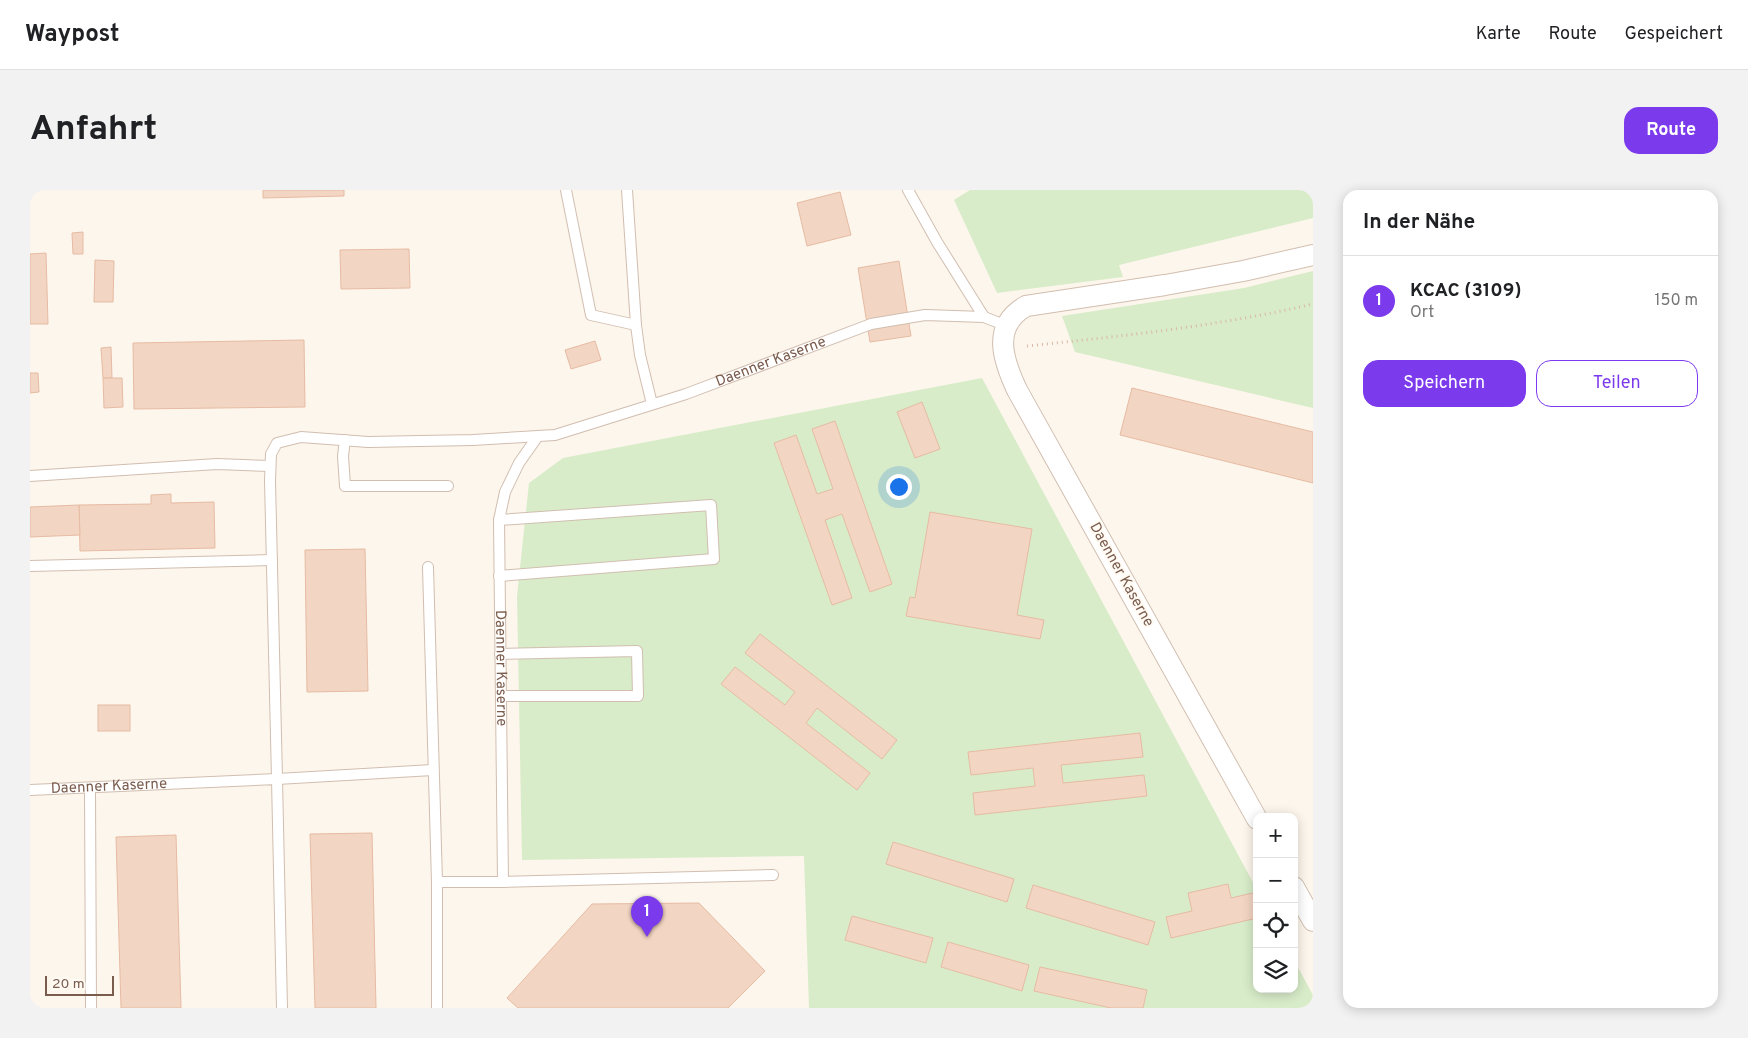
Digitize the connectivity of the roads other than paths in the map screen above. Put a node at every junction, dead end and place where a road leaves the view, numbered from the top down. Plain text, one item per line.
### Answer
1 (566, 190) edge
2 (627, 190) edge
3 (908, 190) edge
4 (1313, 255) edge
5 (984, 318) junction
6 (636, 325) junction
7 (1007, 326) junction
8 (652, 404) junction
9 (538, 436) junction
10 (345, 440) junction
11 (270, 466) junction
12 (30, 476) edge
13 (448, 486) dead end
14 (499, 520) junction
15 (272, 560) junction
16 (30, 566) edge
17 (428, 567) dead end
18 (499, 576) junction
19 (500, 654) junction
20 (501, 696) junction
21 (433, 770) junction
22 (277, 779) junction
23 (90, 789) junction
24 (30, 790) edge
25 (1254, 813) edge
26 (773, 875) dead end
27 (437, 882) junction
28 (503, 882) junction
29 (1298, 894) edge
30 (1313, 921) edge
31 (91, 1008) edge
32 (282, 1008) edge
33 (437, 1008) edge

1 - 6 lane
2 - 6 lane
3 - 5 lane
4 - 7 street
5 - 7 lane, Daenner Kaserne
5 - 8 lane, Daenner Kaserne
6 - 8 lane
7 - 25 street, Daenner Kaserne
8 - 9 lane, Daenner Kaserne
9 - 10 lane, Daenner Kaserne
9 - 14 lane, Daenner Kaserne
10 - 11 lane, Daenner Kaserne
10 - 13 lane
11 - 12 lane
11 - 15 lane, Daenner Kaserne
14 - 18 lane, Daenner Kaserne
14 - 18 lane
15 - 16 lane
15 - 22 lane, Daenner Kaserne
17 - 21 lane
18 - 19 lane, Daenner Kaserne
19 - 20 lane, Daenner Kaserne
19 - 20 lane
20 - 28 lane, Daenner Kaserne
21 - 22 lane, Daenner Kaserne
21 - 27 lane
22 - 23 lane, Daenner Kaserne
22 - 32 lane, Daenner Kaserne
23 - 24 lane, Daenner Kaserne
23 - 31 lane
26 - 28 lane
27 - 28 lane
27 - 33 lane
29 - 30 street

